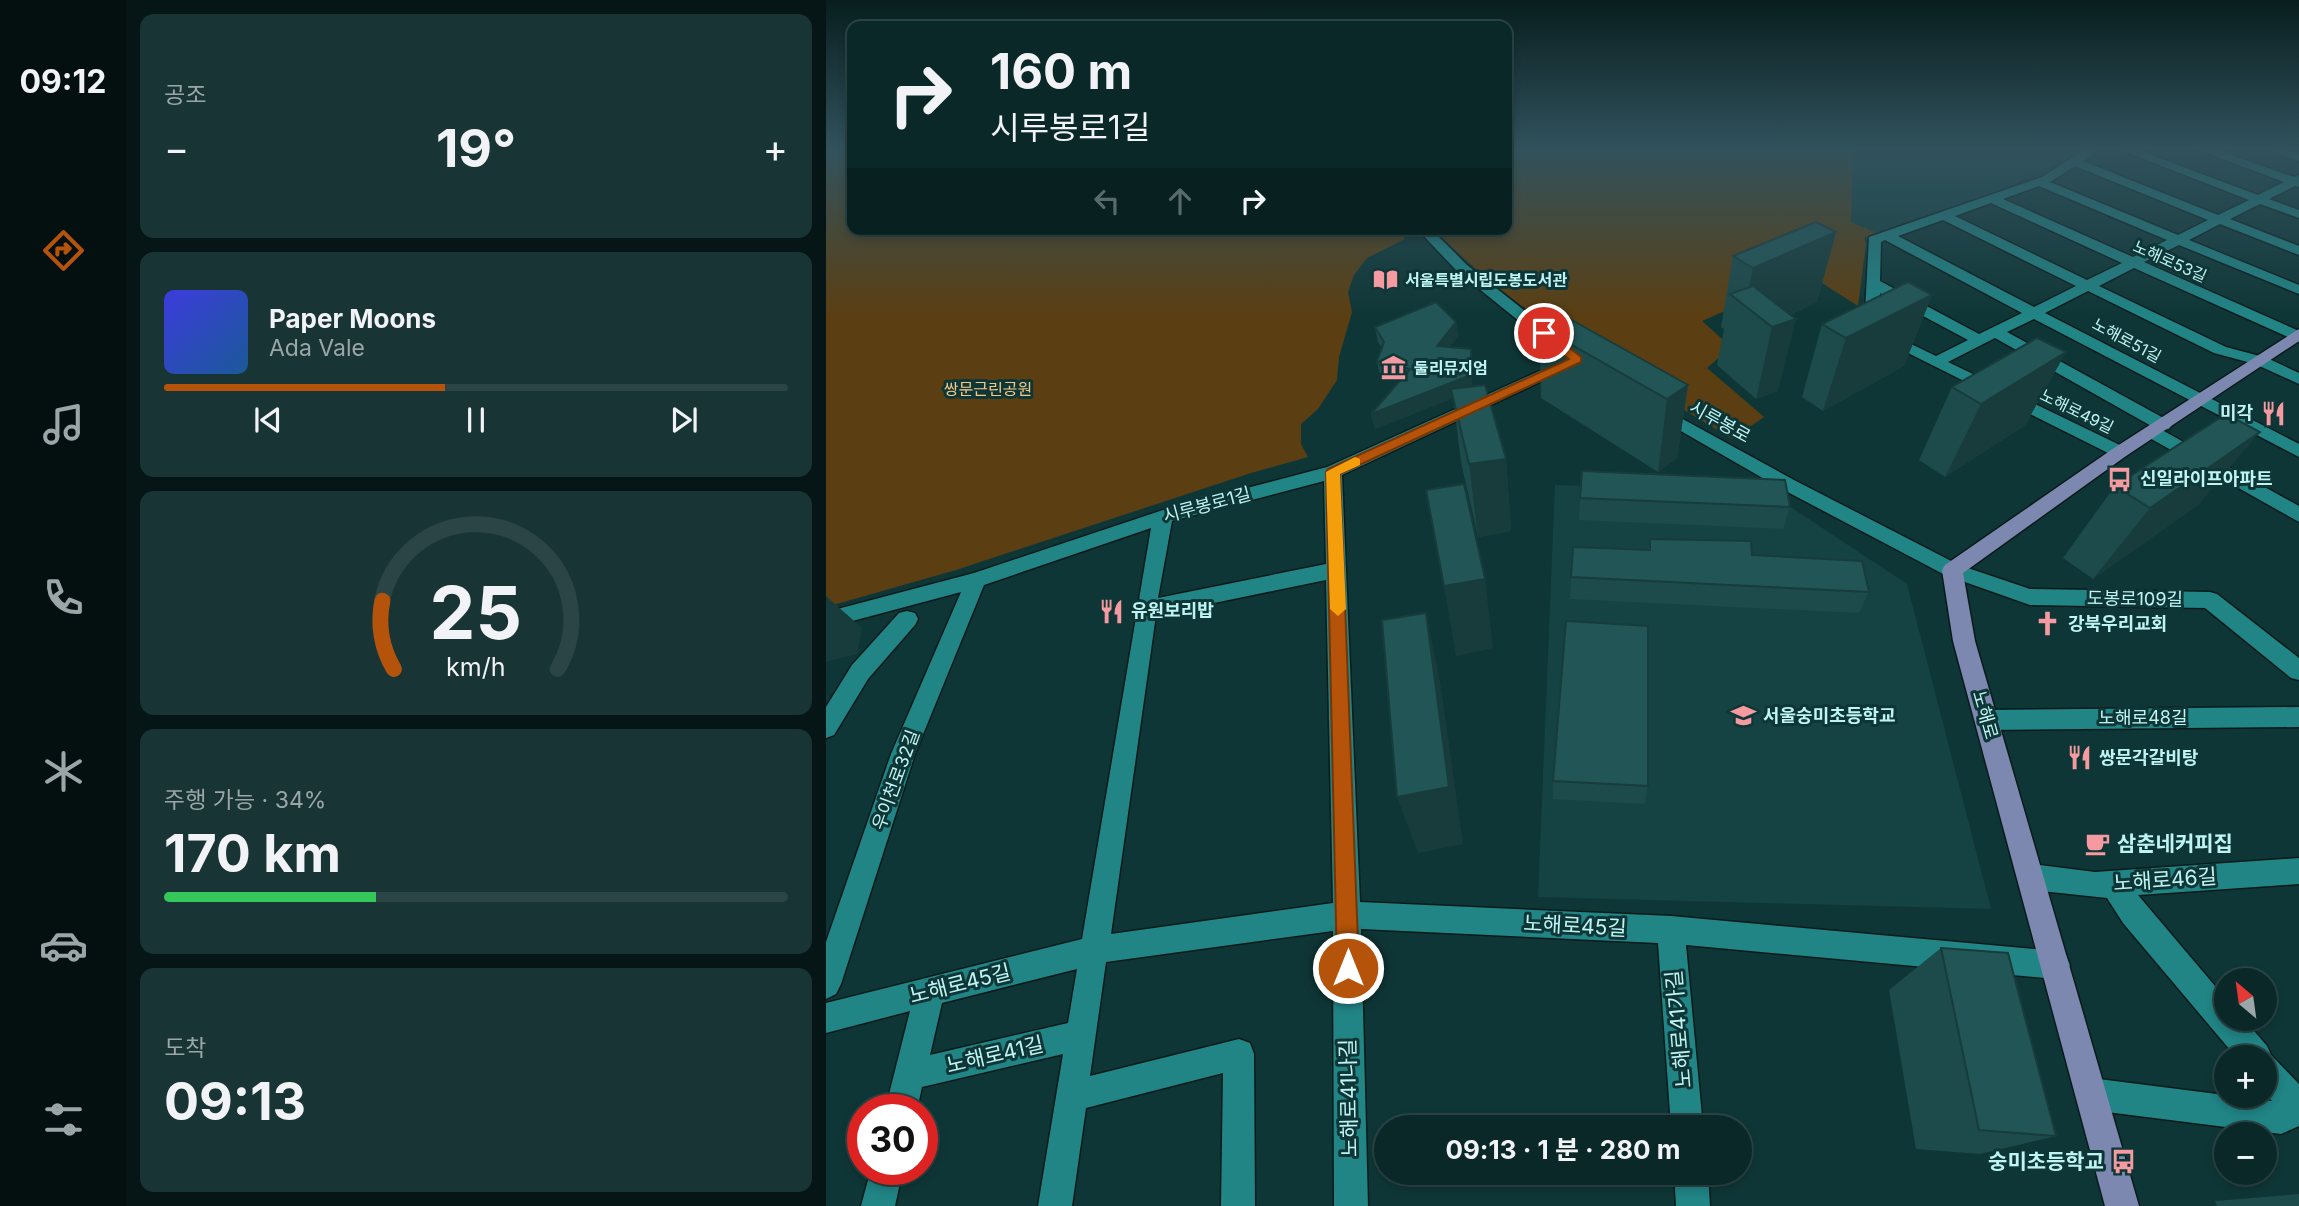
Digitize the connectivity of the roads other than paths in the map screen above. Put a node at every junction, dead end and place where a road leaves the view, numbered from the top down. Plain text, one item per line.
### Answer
1 (1980, 203) edge
2 (2001, 203) edge
3 (2090, 203) edge
4 (2179, 203) edge
5 (2252, 203) edge
6 (2271, 203) edge
7 (2299, 214) edge
8 (1944, 216) junction
9 (2221, 220) junction
10 (1429, 235) edge
11 (1887, 236) junction
12 (2181, 240) junction
13 (2299, 251) edge
14 (2133, 263) junction
15 (1874, 283) junction
16 (2089, 286) junction
17 (2299, 290) edge
18 (2035, 312) junction
19 (1995, 332) junction
20 (2298, 336) edge
21 (1979, 340) junction
22 (2261, 361) junction
23 (1936, 362) junction
24 (2299, 379) edge
25 (1640, 399) edge
26 (2203, 399) junction
27 (2157, 428) junction
28 (2299, 451) edge
29 (2120, 452) junction
30 (1333, 472) junction
31 (2299, 515) edge
32 (1163, 517) junction
33 (1336, 570) junction
34 (1952, 570) junction
35 (976, 580) junction
36 (1146, 609) junction
37 (907, 619) dead end
38 (826, 620) edge
39 (2299, 671) edge
40 (849, 689) junction
41 (826, 695) edge
42 (2299, 717) edge
43 (1987, 720) junction
44 (826, 728) edge
45 (2299, 872) edge
46 (2032, 877) junction
47 (2114, 884) junction
48 (1348, 915) junction
49 (1671, 930) junction
50 (1094, 950) junction
51 (2056, 965) junction
52 (826, 984) edge
53 (930, 991) junction
54 (826, 1018) edge
55 (1081, 1035) junction
56 (2246, 1045) edge
57 (909, 1075) junction
58 (2277, 1083) edge
59 (905, 1094) edge
60 (2091, 1094) junction
61 (1072, 1096) junction
62 (2299, 1109) edge
63 (1686, 1115) edge
64 (883, 1185) edge
65 (1691, 1185) edge
66 (877, 1206) edge
67 (1055, 1206) edge
68 (1238, 1206) edge
69 (1351, 1206) edge
70 (1693, 1206) edge
71 (2122, 1206) edge

1 - 8 street
2 - 14 street, 노해로53길
3 - 12 street
4 - 9 street
5 - 9 street
6 - 7 street
8 - 11 street
8 - 16 street
9 - 12 street
9 - 13 street
10 - 30 street, 시루봉로1길
11 - 15 street, 노해로49길
11 - 18 street, 노해로51길
12 - 14 street
12 - 17 street
14 - 16 street
14 - 20 street, 노해로53길
15 - 21 street
15 - 23 street, 노해로49길
16 - 18 street
16 - 22 street
18 - 19 street
18 - 26 street, 노해로51길
19 - 21 street
19 - 27 street
20 - 22 main road
21 - 23 street
22 - 24 street
22 - 26 main road
23 - 29 street, 노해로49길
25 - 34 street, 시루봉로
26 - 27 main road
26 - 28 street
27 - 29 main road
27 - 31 street
29 - 34 main road
30 - 32 street, 시루봉로1길
30 - 33 street, 노해로41나길
32 - 35 street, 시루봉로1길
32 - 36 street
33 - 36 street
33 - 48 street, 노해로41나길
34 - 39 street, 도봉로109길
34 - 43 main road, 노해로
35 - 38 street, 시루봉로1길
35 - 52 street, 우이천로32길
36 - 50 street
37 - 40 street
40 - 41 street
40 - 44 street
42 - 43 street, 노해로48길
43 - 46 main road, 노해로
45 - 47 street, 노해로46길
46 - 47 street, 노해로46길
46 - 51 main road, 노해로
47 - 56 street
48 - 49 street, 노해로45길
48 - 50 street, 노해로45길
48 - 69 street, 노해로41나길
49 - 51 street, 노해로45길
49 - 63 street, 노해로41가길
50 - 53 street, 노해로45길
50 - 55 street
51 - 60 main road, 노해로
53 - 54 street, 노해로45길
53 - 57 street
55 - 57 street, 노해로41길
55 - 61 street
57 - 59 street
58 - 62 street
60 - 62 street
60 - 71 main road, 노해로
61 - 67 street
61 - 68 street
64 - 66 street
65 - 70 street

